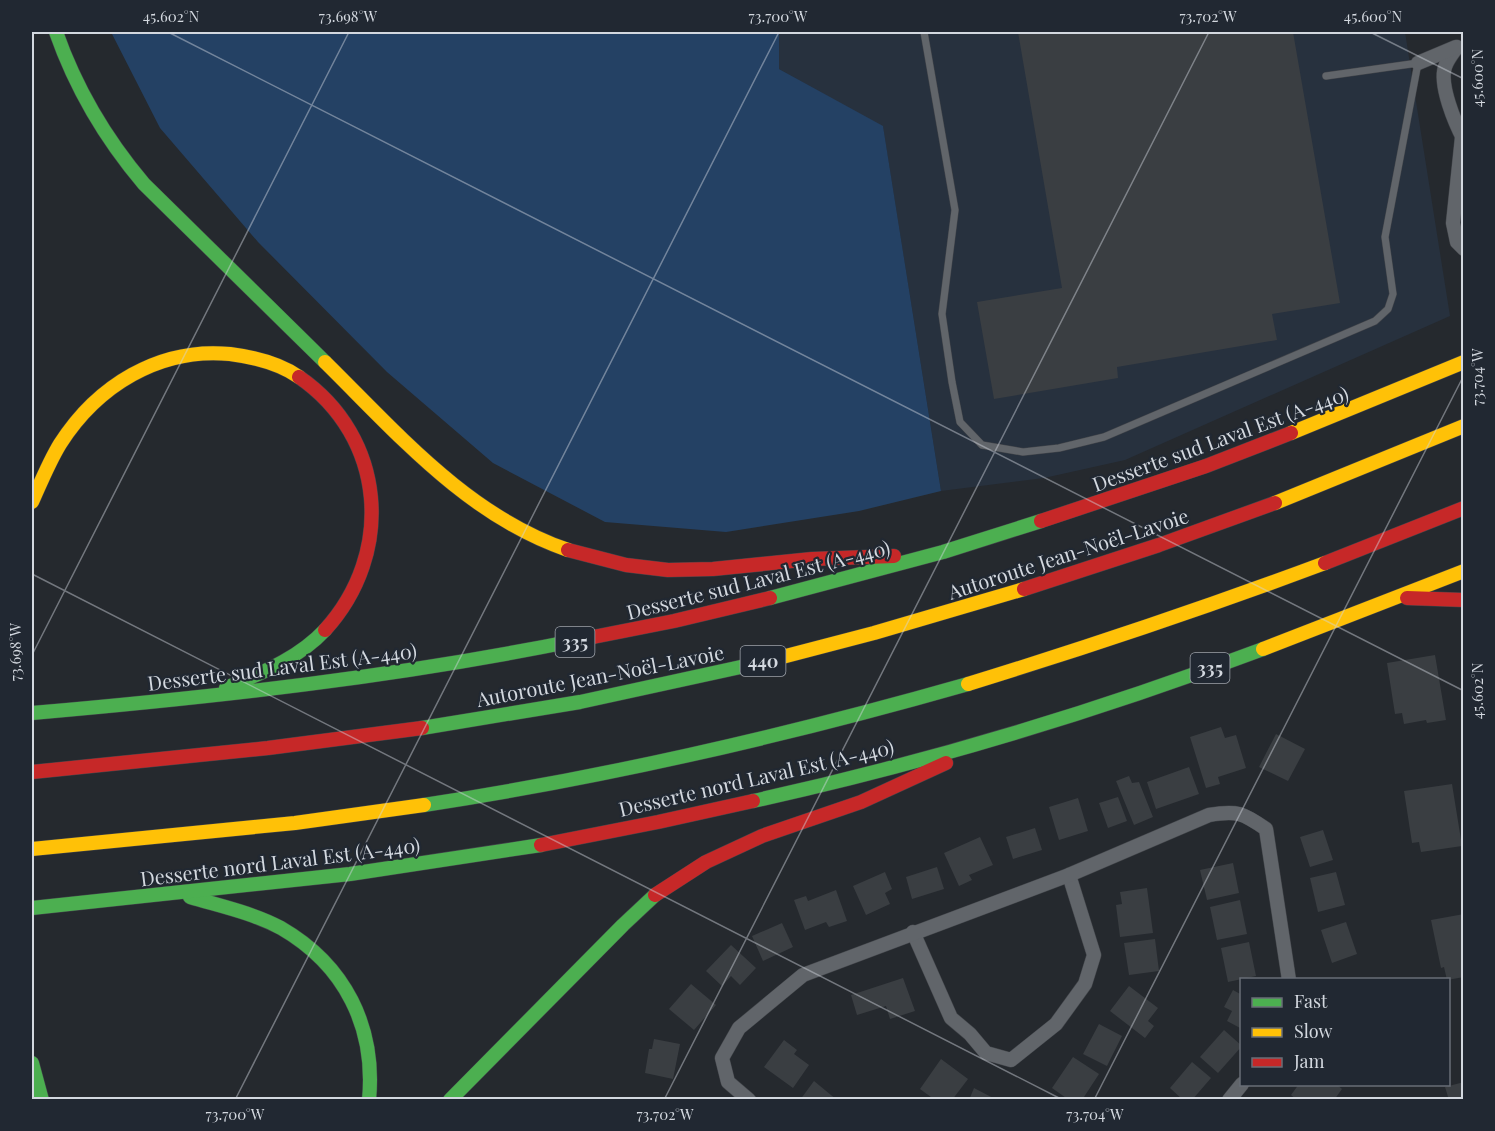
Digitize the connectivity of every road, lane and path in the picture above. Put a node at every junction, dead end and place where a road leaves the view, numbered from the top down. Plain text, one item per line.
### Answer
1 (56, 32) edge
2 (924, 32) edge
3 (1460, 45) edge
4 (1418, 63) junction
5 (1326, 76) dead end
6 (1463, 138) edge
7 (1461, 167) edge
8 (1464, 249) edge
9 (1464, 362) edge
10 (1464, 426) edge
11 (32, 502) edge
12 (1464, 508) edge
13 (935, 554) junction
14 (1464, 571) edge
15 (1398, 598) junction
16 (1464, 600) edge
17 (207, 697) junction
18 (32, 713) edge
19 (1020, 731) junction
20 (32, 772) edge
21 (32, 849) edge
22 (1069, 875) junction
23 (182, 894) junction
24 (32, 908) edge
25 (913, 932) junction
26 (1289, 978) edge
27 (32, 1063) edge
28 (1240, 1086) edge
29 (42, 1100) edge
30 (369, 1100) edge
31 (450, 1100) edge
32 (749, 1100) edge
33 (1229, 1100) edge

1 - 13 highway
2 - 4 lane
3 - 4 street
3 - 6 street
4 - 5 lane
6 - 7 street
7 - 8 street
9 - 13 highway, Desserte sud Laval Est (A-440) / 335
10 - 20 highway, Autoroute Jean-Noël-Lavoie / 440
11 - 17 highway
12 - 21 highway
13 - 17 highway, Desserte sud Laval Est (A-440) / 335
14 - 15 highway, Desserte nord Laval Est (A-440) / 335
15 - 16 highway
15 - 19 highway, Desserte nord Laval Est (A-440) / 335
17 - 18 highway, Desserte sud Laval Est (A-440) / 335
19 - 23 highway, Desserte nord Laval Est (A-440)
19 - 31 highway, 335
22 - 25 street
22 - 25 street
22 - 26 street
23 - 24 highway, Desserte nord Laval Est (A-440)
23 - 30 highway
25 - 32 street
27 - 29 highway
28 - 33 street

